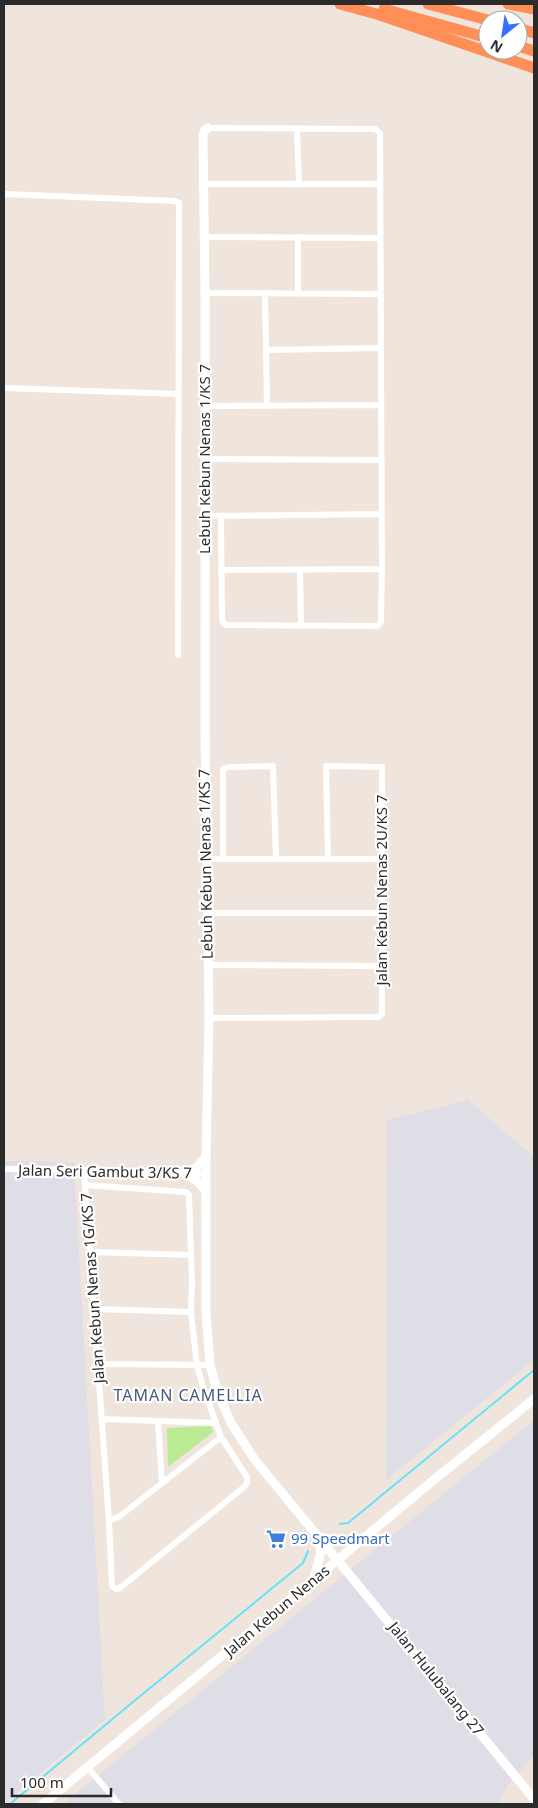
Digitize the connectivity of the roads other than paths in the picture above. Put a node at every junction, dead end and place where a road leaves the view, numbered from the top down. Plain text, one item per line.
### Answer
1 (340, 4) edge
2 (362, 4) edge
3 (428, 4) edge
4 (508, 4) edge
5 (534, 9) edge
6 (478, 17) edge
7 (478, 35) edge
8 (534, 68) edge
9 (208, 128) joint
10 (297, 129) junction
11 (203, 184) junction
12 (299, 184) junction
13 (380, 184) junction
14 (4, 194) edge
15 (204, 237) junction
16 (298, 237) junction
17 (379, 238) junction
18 (206, 293) junction
19 (265, 293) junction
20 (298, 294) junction
21 (380, 294) junction
22 (380, 348) junction
23 (266, 350) junction
24 (4, 388) edge
25 (178, 394) junction
26 (204, 406) junction
27 (267, 406) junction
28 (380, 406) junction
29 (204, 459) junction
30 (381, 460) junction
31 (381, 514) junction
32 (204, 516) junction
33 (221, 517) junction
34 (382, 569) junction
35 (221, 570) junction
36 (300, 570) junction
37 (301, 626) junction
38 (178, 655) dead end
39 (207, 859) junction
40 (223, 859) junction
41 (276, 859) junction
42 (328, 859) junction
43 (383, 859) junction
44 (383, 912) junction
45 (208, 913) junction
46 (207, 965) junction
47 (382, 966) junction
48 (209, 1018) junction
49 (206, 1156) junction
50 (4, 1169) edge
51 (84, 1170) junction
52 (184, 1173) junction
53 (206, 1174) junction
54 (85, 1185) junction
55 (206, 1191) junction
56 (90, 1252) junction
57 (191, 1255) junction
58 (94, 1309) junction
59 (191, 1312) junction
60 (98, 1364) junction
61 (210, 1365) junction
62 (197, 1366) junction
63 (534, 1399) edge
64 (102, 1419) junction
65 (158, 1421) junction
66 (216, 1423) junction
67 (221, 1437) junction
68 (162, 1482) junction
69 (109, 1521) junction
70 (366, 1537) junction
71 (321, 1540) junction
72 (338, 1560) junction
73 (313, 1581) junction
74 (88, 1768) junction
75 (534, 1799) edge
76 (44, 1804) edge
77 (119, 1804) edge

1 - 8 highway
2 - 7 highway
3 - 6 highway
4 - 5 highway
9 - 10 street
9 - 11 street, Lebuh Kebun Nenas 1/KS 7
10 - 12 street
10 - 13 street
11 - 12 street
11 - 15 street, Lebuh Kebun Nenas 1/KS 7
12 - 13 street
13 - 17 street
14 - 25 street
15 - 16 street
15 - 18 street, Lebuh Kebun Nenas 1/KS 7
16 - 17 street
16 - 20 street
17 - 21 street
18 - 19 street
18 - 26 street, Lebuh Kebun Nenas 1/KS 7
19 - 20 street
19 - 23 street
20 - 21 street
21 - 22 street
22 - 23 street
22 - 28 street
23 - 27 street
24 - 25 street
25 - 38 street
26 - 27 street
26 - 29 street, Lebuh Kebun Nenas 1/KS 7
27 - 28 street
28 - 30 street
29 - 30 street
29 - 32 street, Lebuh Kebun Nenas 1/KS 7
30 - 31 street
31 - 33 street
31 - 34 street
32 - 33 street
32 - 39 street, Lebuh Kebun Nenas 1/KS 7
33 - 35 street
34 - 36 street
34 - 37 street
35 - 36 street
35 - 37 street
36 - 37 street
39 - 40 street
39 - 45 street, Lebuh Kebun Nenas 1/KS 7
40 - 41 street
40 - 41 street
41 - 42 street
42 - 43 street
42 - 43 street, Jalan Kebun Nenas 2U/KS 7
43 - 44 street, Jalan Kebun Nenas 2U/KS 7
44 - 45 street
44 - 47 street, Jalan Kebun Nenas 2U/KS 7
45 - 46 street, Lebuh Kebun Nenas 1/KS 7
46 - 47 street
46 - 48 street, Lebuh Kebun Nenas 1/KS 7
47 - 48 street, Jalan Kebun Nenas 2U/KS 7
48 - 49 street, Lebuh Kebun Nenas 1/KS 7
49 - 52 street
49 - 53 street, Lebuh Kebun Nenas 1/KS 7
50 - 51 street, Jalan Seri Gambut 3/KS 7
51 - 52 street, Jalan Seri Gambut 3/KS 7
51 - 54 street, Jalan Kebun Nenas 1G/KS 7
52 - 53 street, Jalan Seri Gambut 3/KS 7
52 - 55 street
53 - 55 street, Lebuh Kebun Nenas 1/KS 7
54 - 56 street, Jalan Kebun Nenas 1G/KS 7
54 - 57 street
55 - 61 street, Lebuh Kebun Nenas 1/KS 7
56 - 57 street
56 - 58 street, Jalan Kebun Nenas 1G/KS 7
57 - 59 street
58 - 59 street
58 - 60 street, Jalan Kebun Nenas 1G/KS 7
59 - 62 street
60 - 62 street
60 - 64 street, Jalan Kebun Nenas 1G/KS 7
61 - 62 street
61 - 71 street, Lebuh Kebun Nenas 1/KS 7
62 - 66 street
63 - 70 street, Jalan Kebun Nenas
64 - 65 street
64 - 69 street, Jalan Kebun Nenas 1G/KS 7
65 - 66 street
65 - 68 street
66 - 67 street
67 - 68 street
67 - 69 street, Jalan Kebun Nenas 1G/KS 7
68 - 69 street
70 - 71 street
70 - 72 street, Jalan Kebun Nenas
71 - 72 street, Lebuh Kebun Nenas 1/KS 7
71 - 73 street
72 - 73 street, Jalan Kebun Nenas
72 - 75 street, Jalan Hulubalang 27
73 - 74 street, Jalan Kebun Nenas
74 - 76 street, Jalan Kebun Nenas
74 - 77 street

